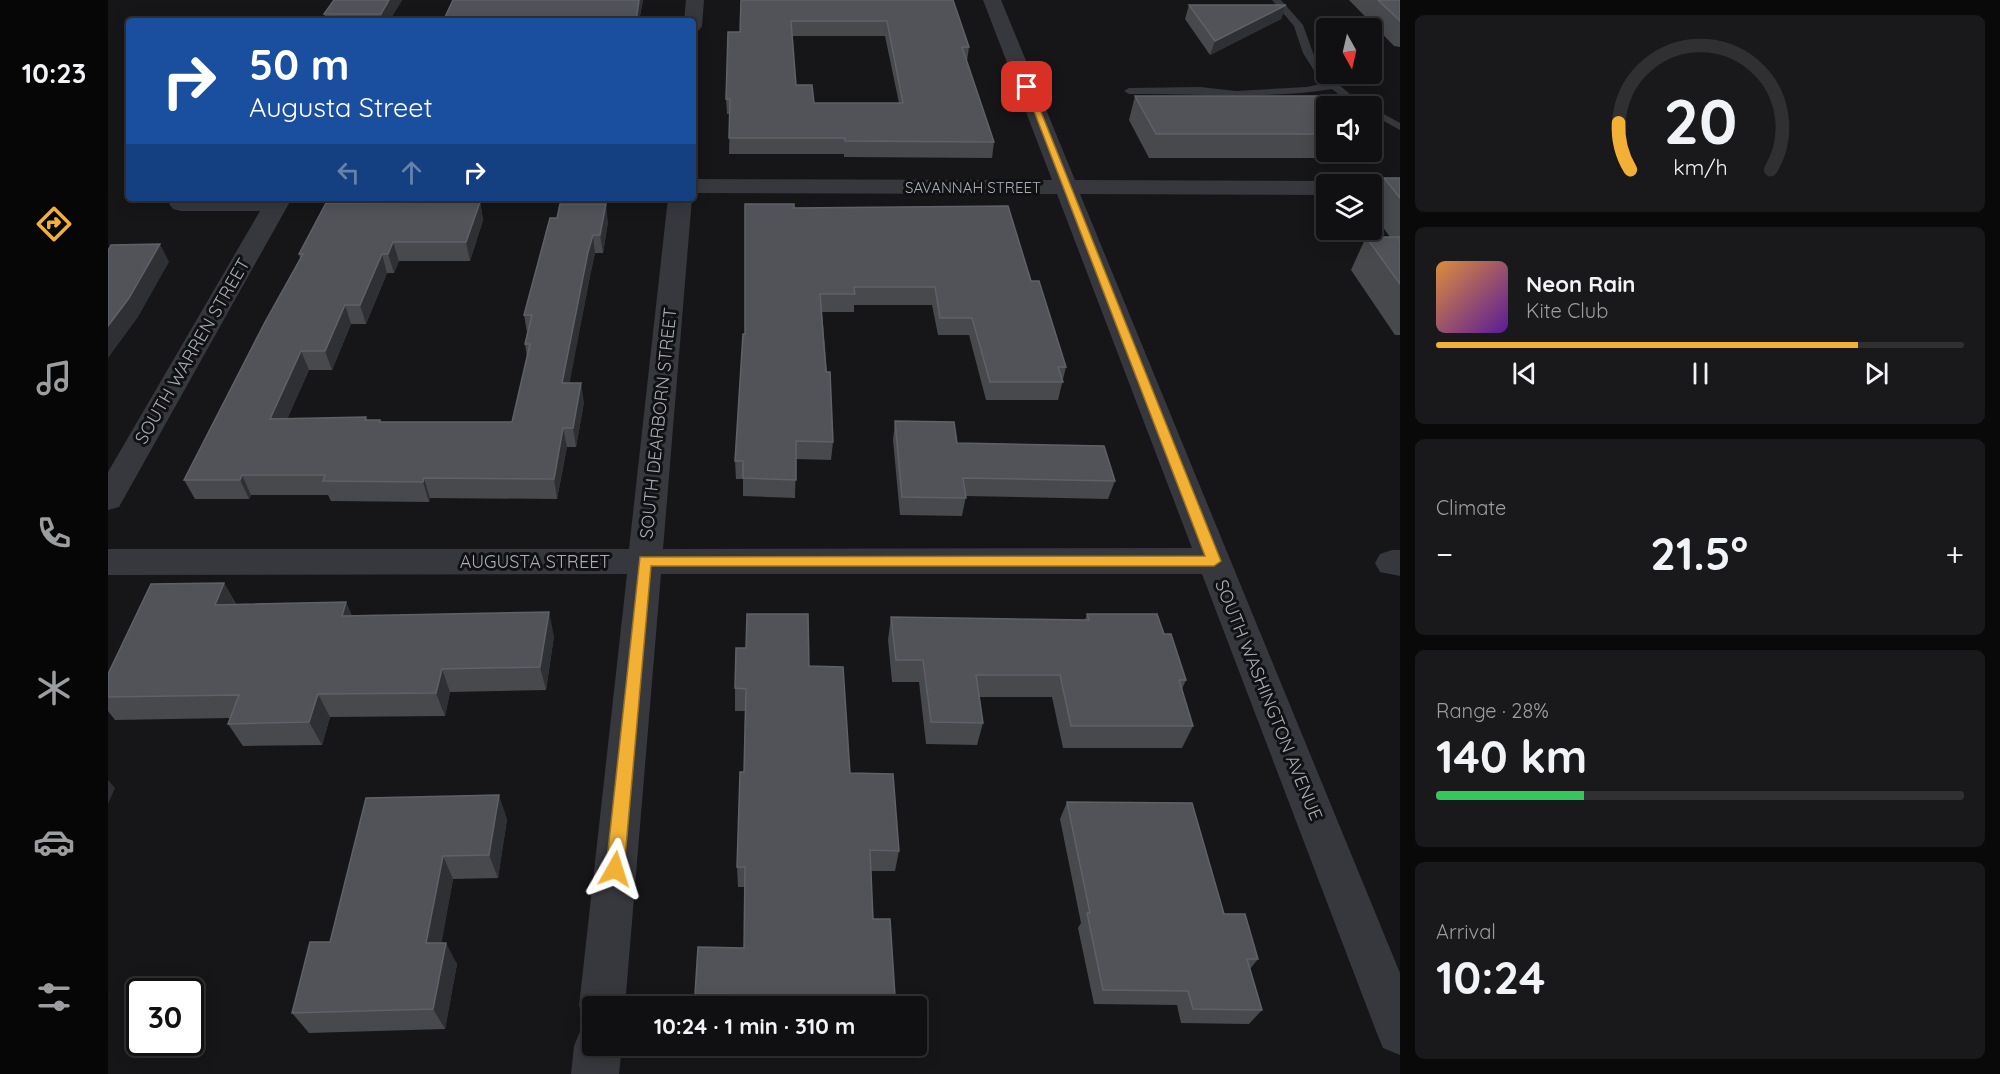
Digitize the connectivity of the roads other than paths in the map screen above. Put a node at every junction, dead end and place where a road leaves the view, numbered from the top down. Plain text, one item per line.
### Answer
1 (695, 0) edge
2 (992, 0) edge
3 (1276, 0) edge
4 (694, 18) edge
5 (1335, 85) junction
6 (1129, 91) dead end
7 (1346, 96) edge
8 (1382, 116) edge
9 (1400, 127) edge
10 (696, 186) edge
11 (1067, 187) junction
12 (1316, 188) edge
13 (1382, 188) edge
14 (1400, 188) edge
15 (278, 201) edge
16 (680, 201) edge
17 (181, 204) dead end
18 (108, 499) edge
19 (645, 561) junction
20 (1214, 561) junction
21 (108, 562) edge
22 (603, 996) edge
23 (1400, 1031) edge
24 (597, 1056) edge
25 (596, 1074) edge

1 - 4 street
2 - 11 street, SOUTH WASHINGTON AVENUE
3 - 5 lane
5 - 6 lane
5 - 7 lane
8 - 9 lane
10 - 11 street, SAVANNAH STREET
11 - 12 street, SAVANNAH STREET
11 - 20 street, SOUTH WASHINGTON AVENUE
13 - 14 street
15 - 17 street
15 - 18 street, SOUTH WARREN STREET
16 - 19 street, SOUTH DEARBORN STREET
19 - 20 street, AUGUSTA STREET
19 - 21 street, AUGUSTA STREET
19 - 22 street, SOUTH DEARBORN STREET
20 - 23 street, SOUTH WASHINGTON AVENUE
24 - 25 street

